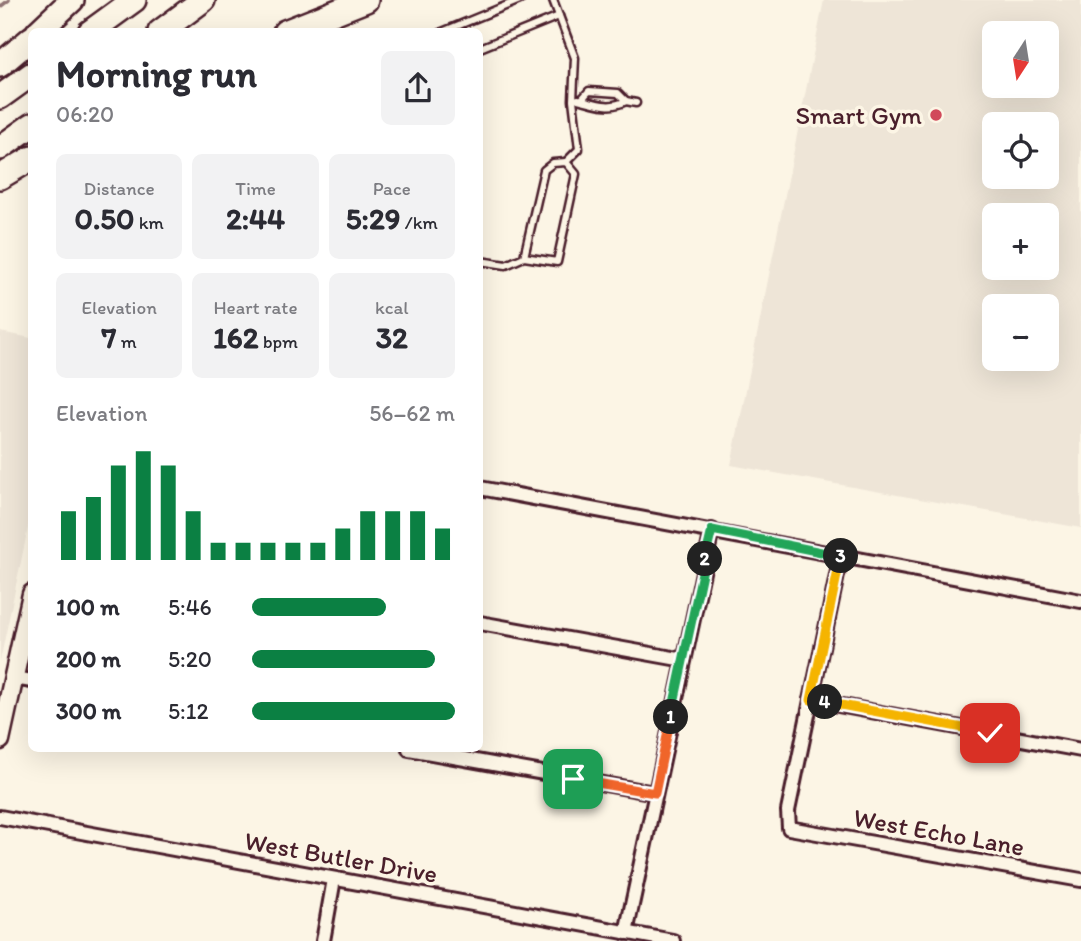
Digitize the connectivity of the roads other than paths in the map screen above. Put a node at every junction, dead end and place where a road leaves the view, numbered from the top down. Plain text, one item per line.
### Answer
1 (72, 0) edge
2 (134, 0) edge
3 (203, 0) edge
4 (366, 0) edge
5 (520, 0) edge
6 (553, 0) edge
7 (559, 16) junction
8 (42, 28) edge
9 (96, 28) edge
10 (165, 28) edge
11 (295, 28) edge
12 (452, 28) edge
13 (28, 40) edge
14 (483, 47) edge
15 (0, 65) edge
16 (28, 77) edge
17 (0, 97) edge
18 (582, 99) junction
19 (573, 100) junction
20 (626, 101) junction
21 (636, 103) dead end
22 (28, 128) edge
23 (0, 148) edge
24 (28, 160) edge
25 (566, 162) junction
26 (0, 177) edge
27 (524, 257) junction
28 (483, 261) edge
29 (483, 489) edge
30 (712, 530) junction
31 (841, 556) junction
32 (1081, 601) edge
33 (483, 624) edge
34 (28, 632) edge
35 (684, 660) junction
36 (23, 680) edge
37 (811, 700) junction
38 (0, 740) edge
39 (1081, 748) edge
40 (426, 752) edge
41 (655, 793) junction
42 (0, 817) edge
43 (334, 879) junction
44 (1081, 880) edge
45 (626, 933) junction
46 (323, 941) edge
47 (673, 941) edge

1 - 8 highway
2 - 9 highway
3 - 10 highway
4 - 11 highway
5 - 12 lane
6 - 7 lane
7 - 14 lane
7 - 19 lane
13 - 15 highway
16 - 17 highway
18 - 19 lane
18 - 20 lane
18 - 20 lane
19 - 25 lane
20 - 21 lane
22 - 23 highway
24 - 26 highway
25 - 27 lane
25 - 27 lane
27 - 28 lane
29 - 30 street
30 - 31 street
30 - 35 street
31 - 32 street
31 - 37 street
33 - 35 street
34 - 36 street
35 - 41 street
36 - 38 street
37 - 39 street
37 - 44 street, West Echo Lane
40 - 41 street
41 - 45 street
42 - 43 street, West Butler Drive
43 - 45 street, West Butler Drive
43 - 46 street
45 - 47 street, West Butler Drive

